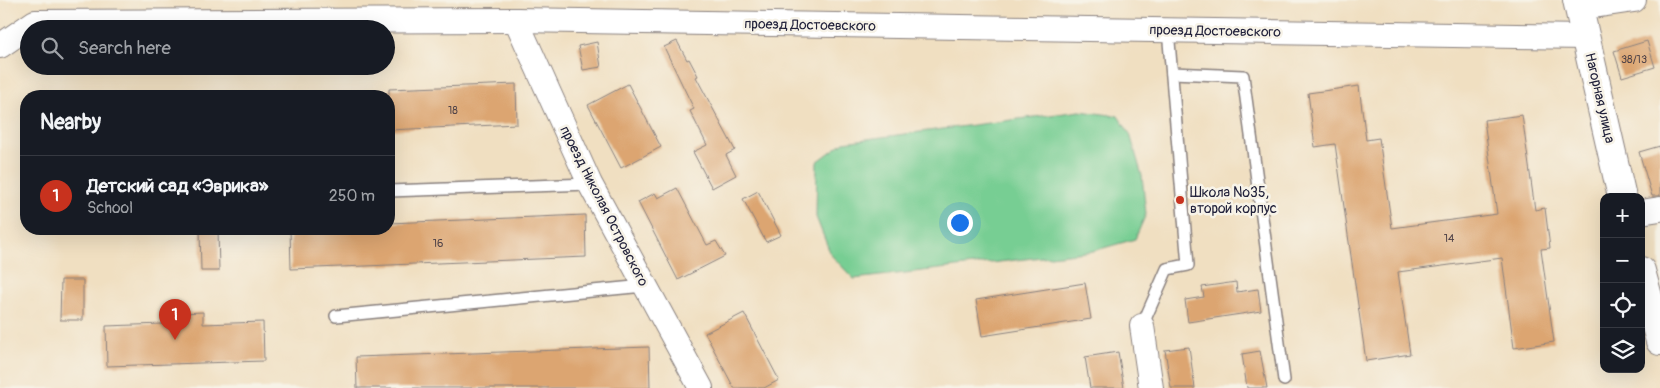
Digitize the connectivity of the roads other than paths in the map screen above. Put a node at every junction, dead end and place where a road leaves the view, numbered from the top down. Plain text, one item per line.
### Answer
1 (1634, 0) edge
2 (1579, 4) edge
3 (516, 20) junction
4 (395, 21) edge
5 (1168, 30) junction
6 (20, 32) edge
7 (1586, 37) junction
8 (0, 46) edge
9 (1172, 73) junction
10 (590, 184) junction
11 (395, 192) edge
12 (1621, 193) edge
13 (1660, 209) edge
14 (1645, 211) edge
15 (1644, 283) edge
16 (644, 286) junction
17 (336, 316) dead end
18 (1142, 326) joint
19 (1660, 341) edge
20 (1284, 380) dead end
21 (699, 387) edge
22 (1151, 388) edge

1 - 2 street
2 - 7 street, Нагорная улица
3 - 4 street, проезд Достоевского
3 - 5 street, проезд Достоевского
3 - 10 street, проезд Николая Островского
5 - 7 street, проезд Достоевского
5 - 9 lane
6 - 8 street, проезд Достоевского
7 - 12 street, Нагорная улица
9 - 18 lane
9 - 20 lane
10 - 11 lane
10 - 16 street, проезд Николая Островского
13 - 14 street
15 - 19 street
16 - 17 lane
16 - 21 street, проезд Николая Островского
18 - 22 street

